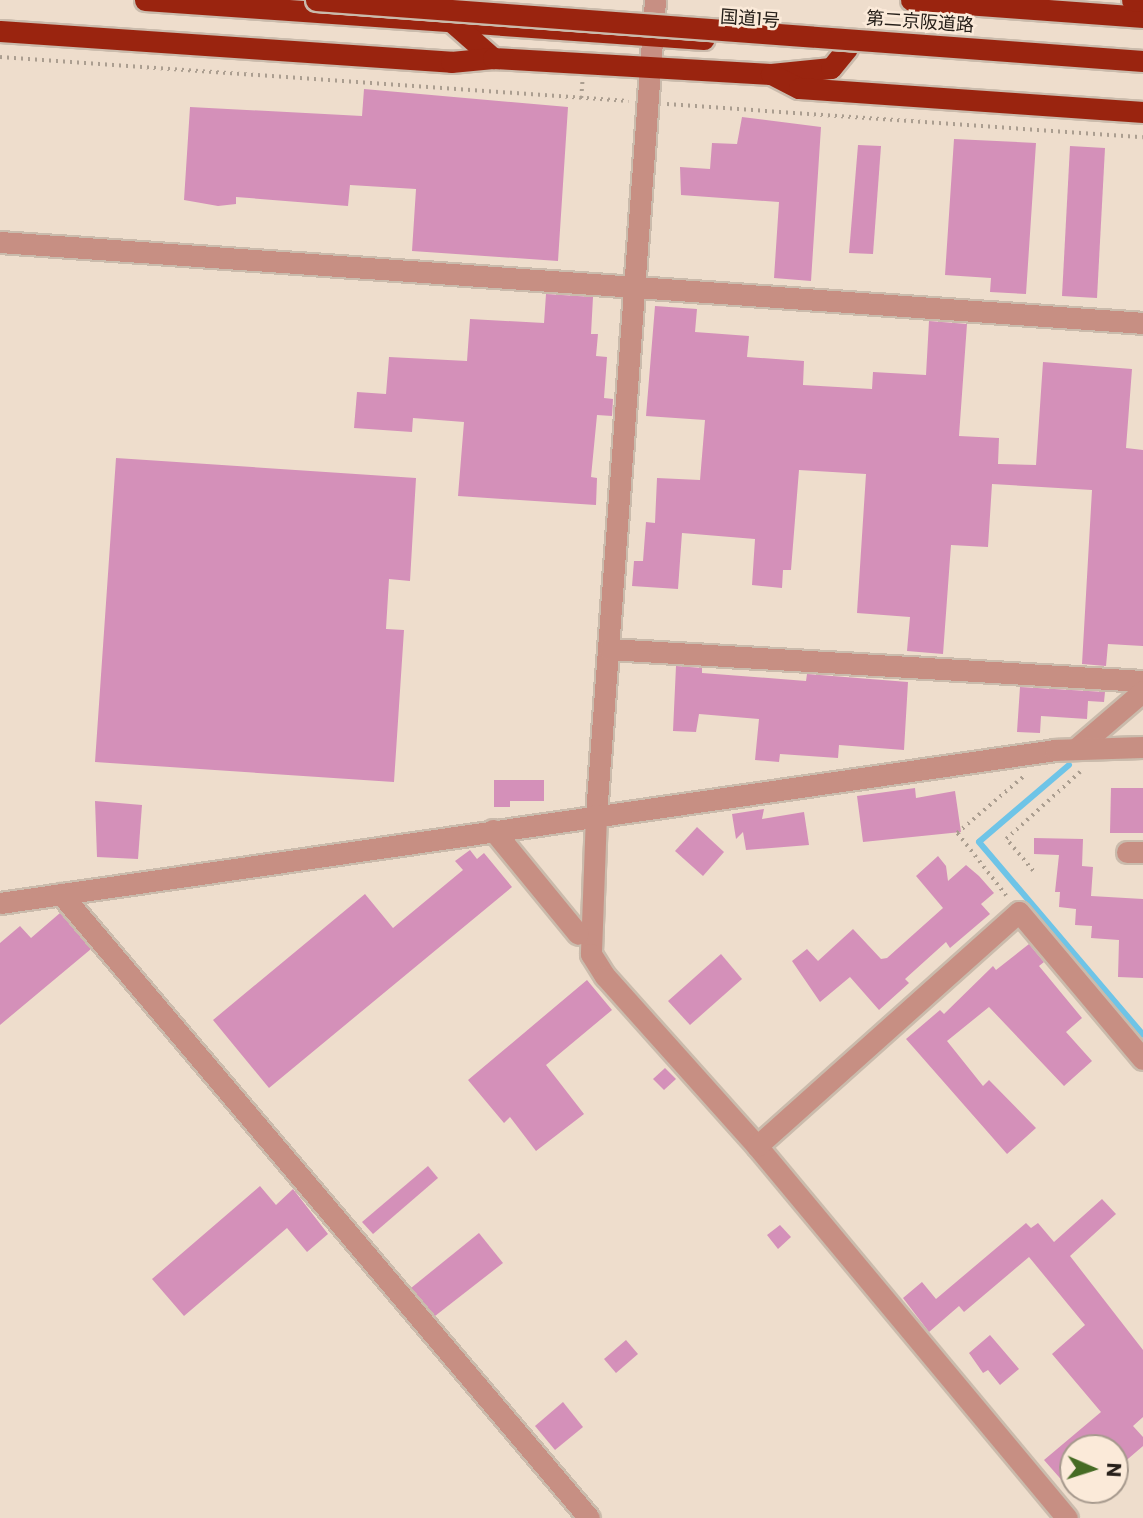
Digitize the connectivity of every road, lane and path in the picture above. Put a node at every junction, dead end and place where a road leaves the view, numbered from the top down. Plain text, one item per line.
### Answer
1 (145, 0) edge
2 (316, 0) edge
3 (655, 0) edge
4 (911, 0) edge
5 (1132, 0) edge
6 (1143, 1) edge
7 (1143, 17) edge
8 (452, 22) junction
9 (0, 31) edge
10 (652, 36) junction
11 (847, 48) junction
12 (0, 57) edge
13 (493, 58) junction
14 (1143, 61) edge
15 (648, 66) junction
16 (1143, 69) edge
17 (771, 74) junction
18 (615, 101) dead end
19 (675, 105) dead end
20 (1143, 112) edge
21 (1143, 137) edge
22 (0, 242) edge
23 (637, 289) junction
24 (1143, 323) edge
25 (609, 649) junction
26 (1143, 681) edge
27 (1143, 691) edge
28 (1078, 747) junction
29 (1107, 747) junction
30 (1143, 747) edge
31 (1026, 775) dead end
32 (596, 815) junction
33 (493, 830) junction
34 (1033, 871) dead end
35 (61, 894) junction
36 (0, 903) edge
37 (1019, 912) junction
38 (578, 934) dead end
39 (1143, 1059) edge
40 (757, 1146) junction
41 (589, 1518) edge
42 (1067, 1518) edge

1 - 8 highway, 国道1号
2 - 14 highway, 第二京阪道路, bridge
3 - 10 street
4 - 7 highway, 第二京阪道路
5 - 6 highway
8 - 10 highway, 国道1号
8 - 13 highway
9 - 13 highway
10 - 11 highway, 国道1号
10 - 15 street
11 - 16 highway, 国道1号
11 - 17 highway
12 - 18 path
13 - 15 highway
15 - 17 highway
15 - 23 street
17 - 20 highway
19 - 21 path
22 - 23 street
23 - 24 street
23 - 25 street
25 - 26 street
25 - 32 street
27 - 28 street
28 - 29 street
28 - 32 street
29 - 30 street
29 - 34 path
31 - 37 path
32 - 33 street
32 - 40 street
33 - 35 street
33 - 38 street
35 - 36 street
35 - 41 street
37 - 39 street
37 - 40 street
40 - 42 street

